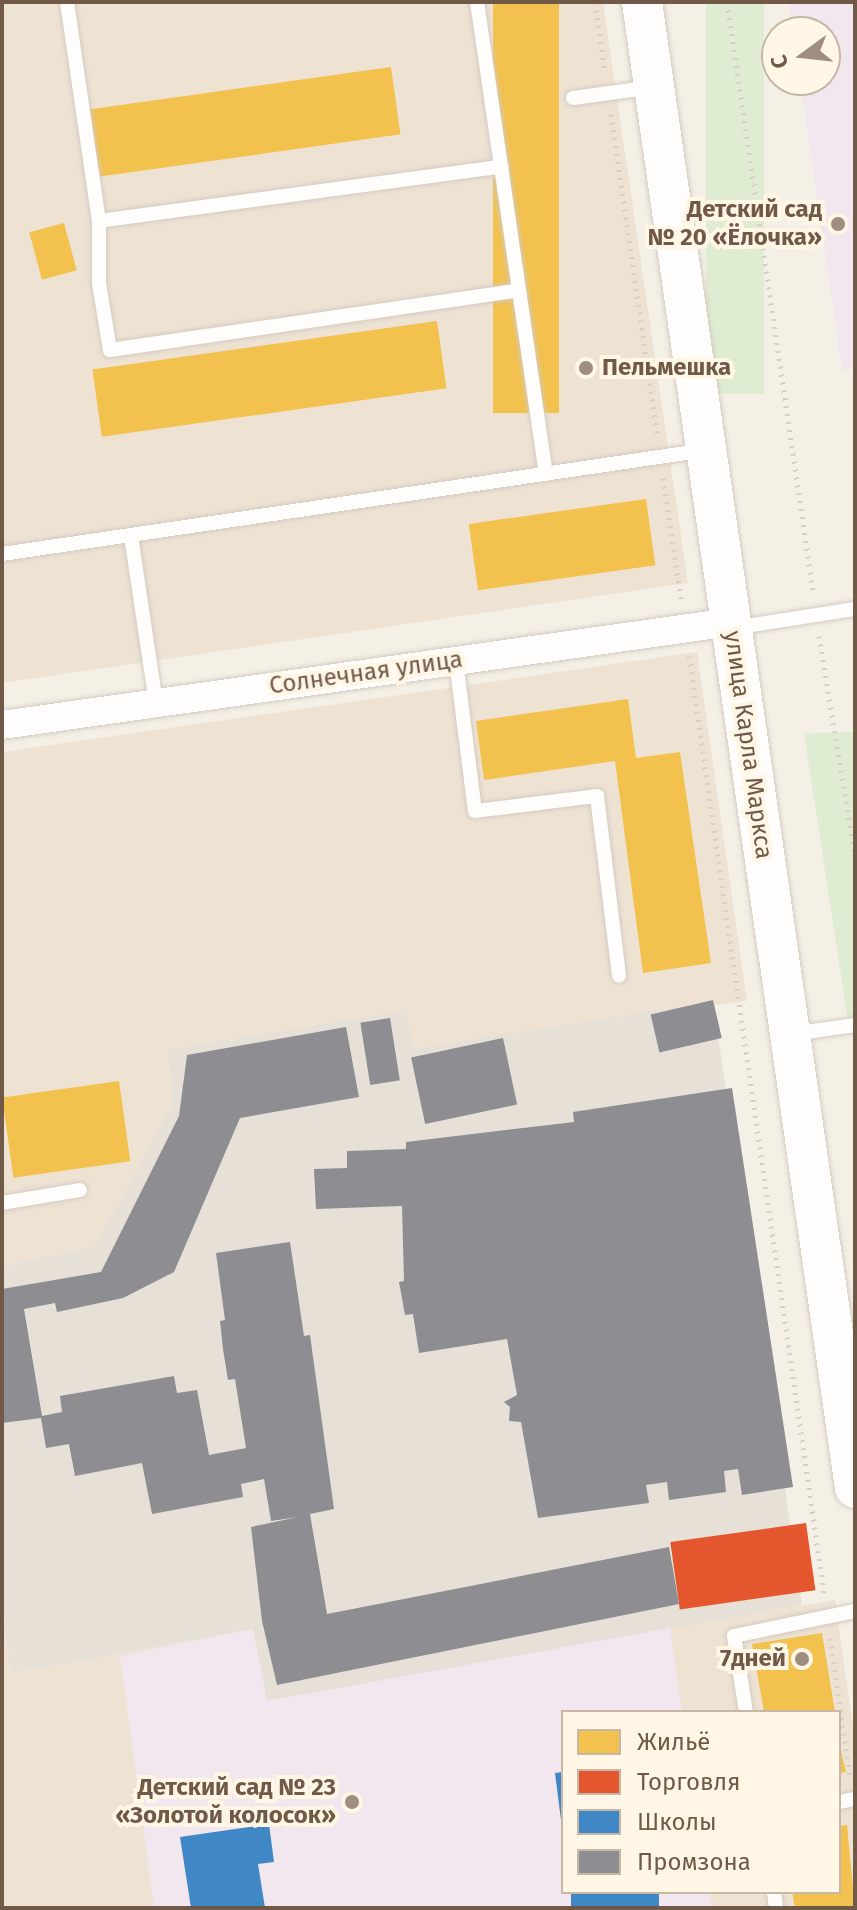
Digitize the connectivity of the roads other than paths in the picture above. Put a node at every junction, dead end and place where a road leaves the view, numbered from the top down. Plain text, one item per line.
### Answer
1 (67, 2) edge
2 (477, 2) edge
3 (642, 2) edge
4 (654, 87) junction
5 (573, 98) dead end
6 (509, 108) dead end
7 (493, 109) junction
8 (501, 167) junction
9 (99, 221) junction
10 (519, 290) junction
11 (706, 450) junction
12 (546, 474) junction
13 (131, 536) junction
14 (2, 554) edge
15 (855, 609) edge
16 (731, 626) junction
17 (456, 661) junction
18 (156, 703) junction
19 (2, 725) edge
20 (619, 976) dead end
21 (855, 1025) edge
22 (790, 1035) junction
23 (80, 1190) dead end
24 (2, 1203) edge
25 (855, 1488) edge
26 (855, 1611) edge
27 (746, 1710) edge

1 - 9 lane
2 - 7 lane
3 - 4 street, улица Карла Маркса
4 - 5 lane
4 - 11 street, улица Карла Маркса
6 - 7 lane
7 - 8 lane
8 - 9 lane
8 - 10 lane
9 - 10 lane
10 - 12 lane
11 - 12 lane
11 - 16 street, улица Карла Маркса
12 - 13 lane
13 - 14 lane
13 - 18 lane
15 - 16 lane
16 - 17 street, Солнечная улица
16 - 22 street, улица Карла Маркса
17 - 18 street, Солнечная улица
17 - 20 lane
18 - 19 street, Солнечная улица
21 - 22 lane
22 - 25 street, улица Карла Маркса
23 - 24 lane
26 - 27 lane

